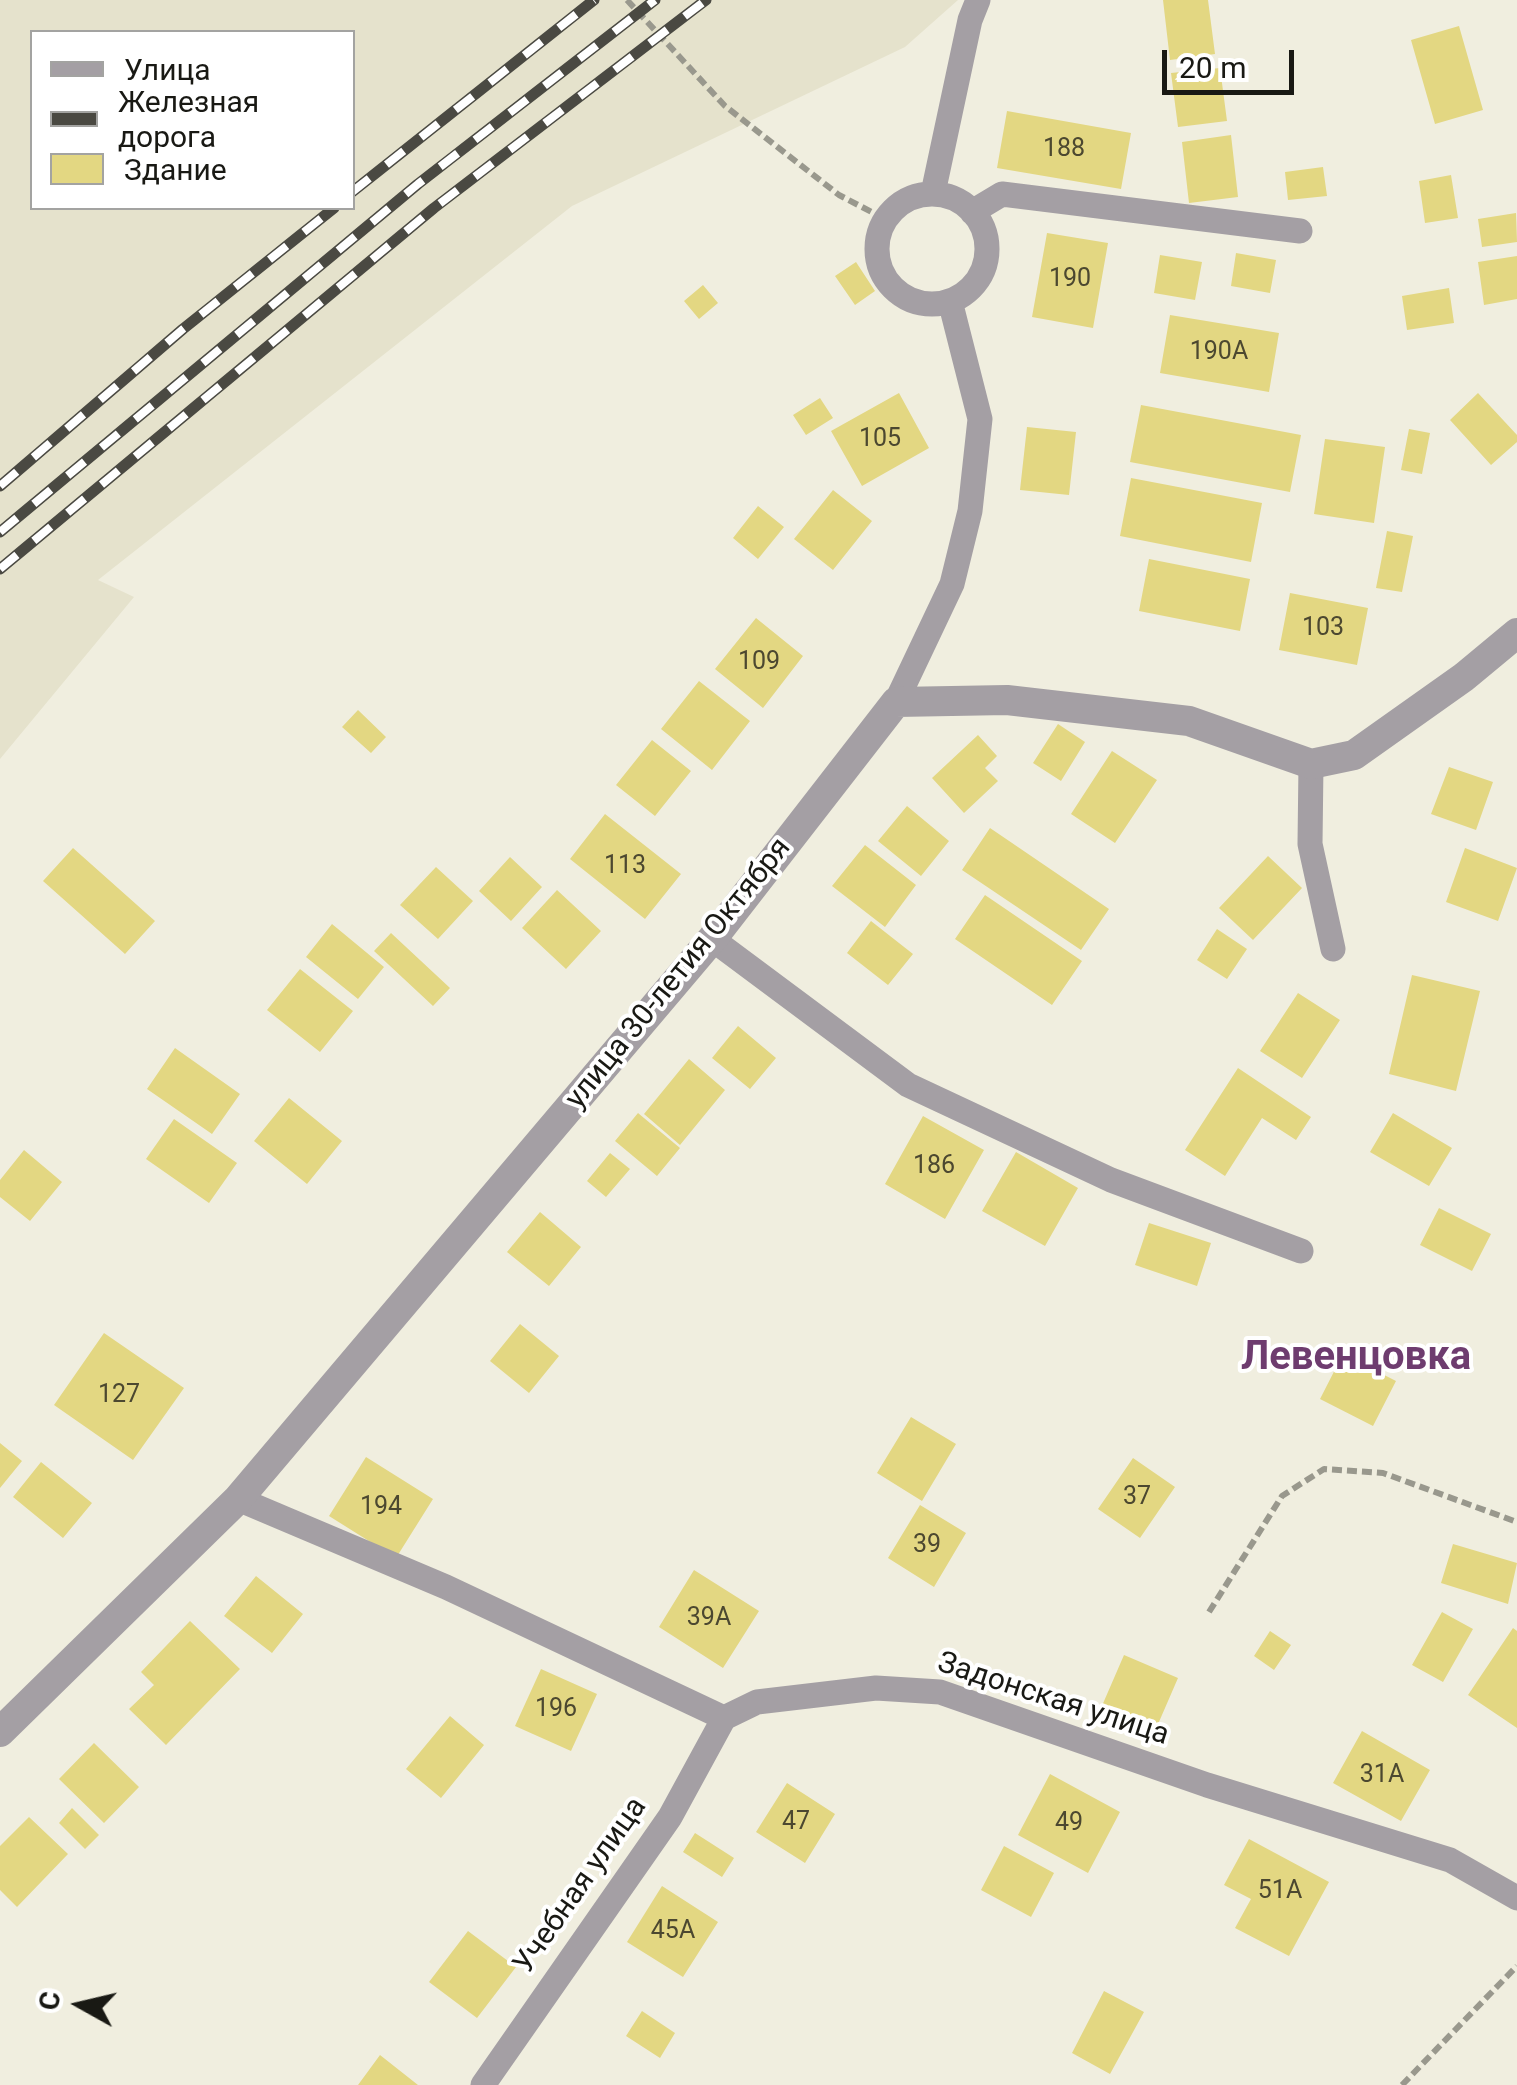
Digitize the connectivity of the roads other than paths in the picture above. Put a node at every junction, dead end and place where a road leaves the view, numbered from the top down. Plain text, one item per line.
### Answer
1 (978, 0) edge
2 (934, 194) junction
3 (972, 212) junction
4 (1300, 231) dead end
5 (950, 302) junction
6 (1517, 632) edge
7 (896, 702) junction
8 (1312, 764) junction
9 (712, 939) junction
10 (1333, 949) dead end
11 (1301, 1250) dead end
12 (238, 1500) junction
13 (724, 1718) junction
14 (0, 1732) edge
15 (1517, 1898) edge
16 (483, 2085) edge

1 - 2 lane
2 - 3 lane
2 - 5 lane
3 - 4 lane
3 - 5 lane
5 - 7 lane
6 - 8 street
7 - 8 street
7 - 9 street, улица 30-летия Октября
8 - 10 lane
9 - 11 lane
9 - 12 street, улица 30-летия Октября
12 - 13 lane
12 - 14 street, улица 30-летия Октября
13 - 15 lane, Задонская улица
13 - 16 lane, Учебная улица

